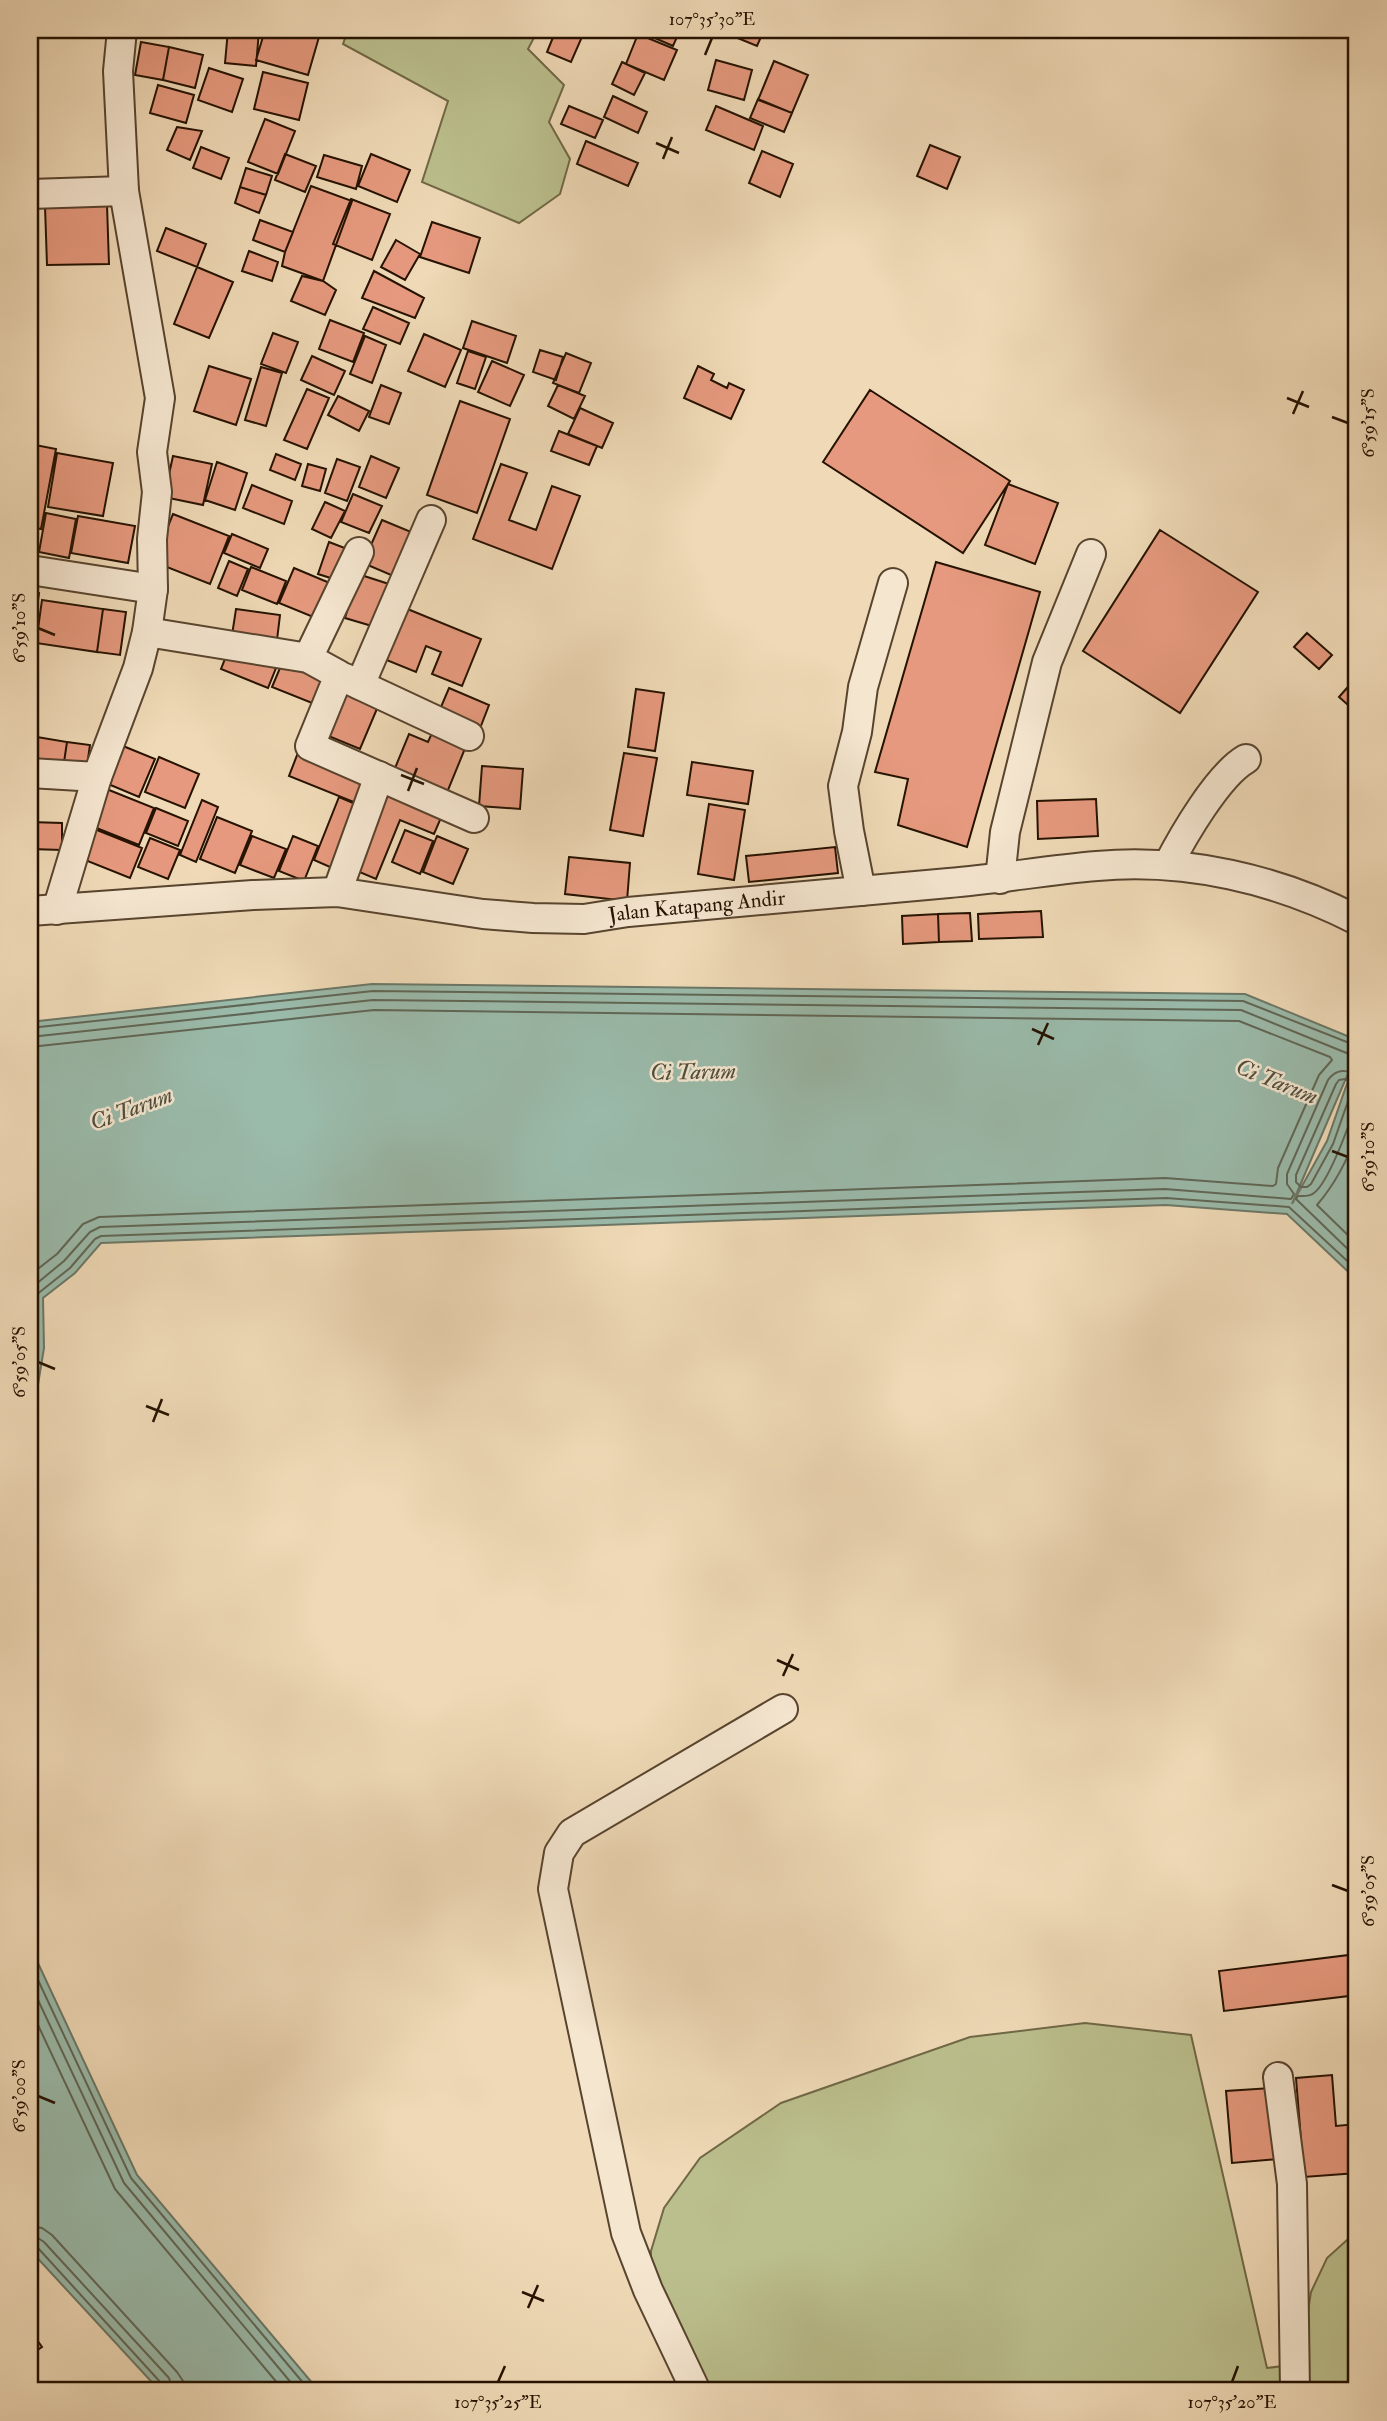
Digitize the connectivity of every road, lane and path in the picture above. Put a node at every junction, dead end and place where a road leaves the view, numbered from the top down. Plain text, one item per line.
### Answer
1 (122, 30) edge
2 (124, 191) junction
3 (30, 194) edge
4 (431, 520) dead end
5 (359, 552) dead end
6 (1091, 554) dead end
7 (30, 570) edge
8 (893, 583) dead end
9 (153, 589) junction
10 (148, 632) junction
11 (308, 658) junction
12 (350, 680) junction
13 (469, 736) dead end
14 (1246, 759) dead end
15 (30, 773) edge
16 (379, 776) junction
17 (97, 777) junction
18 (474, 818) dead end
19 (1168, 865) junction
20 (1000, 879) junction
21 (861, 891) junction
22 (337, 892) junction
23 (44, 910) edge
24 (1357, 920) edge
25 (783, 1709) dead end
26 (1278, 2077) dead end
27 (696, 2391) edge
28 (1295, 2391) edge

1 - 2 street
2 - 3 street
2 - 9 street
4 - 12 street
5 - 11 street
6 - 20 street
7 - 9 street
8 - 21 street
9 - 10 street
10 - 11 street
10 - 17 street
11 - 12 street
12 - 13 street
12 - 16 street
14 - 19 street
15 - 17 street
16 - 18 street
16 - 22 street
17 - 23 street
19 - 20 street, Jalan Katapang Andir
19 - 24 street, Jalan Katapang Andir
20 - 21 street, Jalan Katapang Andir
21 - 22 street, Jalan Katapang Andir
22 - 23 street, Jalan Katapang Andir
25 - 27 street
26 - 28 street

